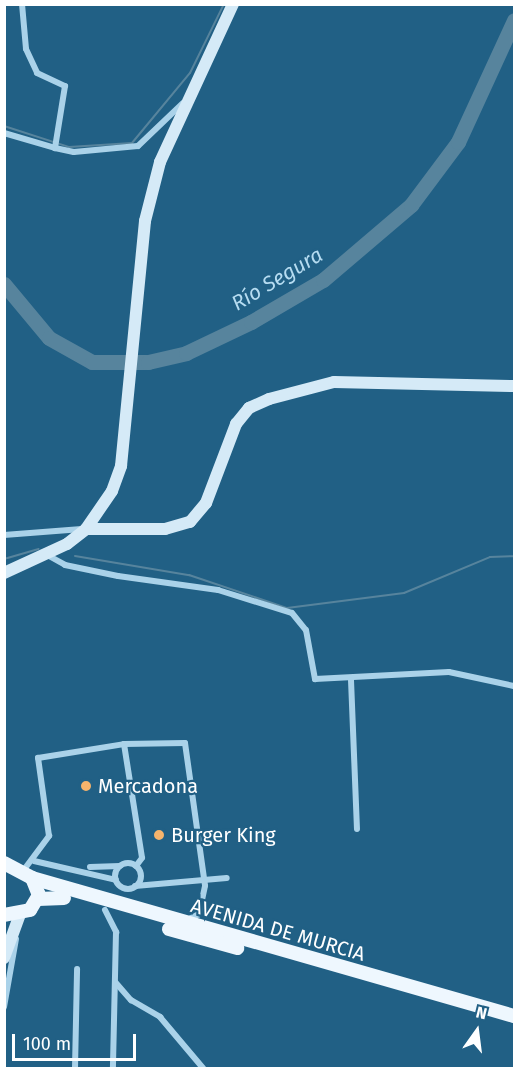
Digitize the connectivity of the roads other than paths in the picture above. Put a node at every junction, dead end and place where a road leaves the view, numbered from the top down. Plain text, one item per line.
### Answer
1 (22, 4) edge
2 (233, 4) edge
3 (185, 102) junction
4 (4, 133) edge
5 (55, 148) junction
6 (514, 386) edge
7 (86, 529) junction
8 (4, 535) edge
9 (49, 556) junction
10 (4, 573) edge
11 (351, 680) junction
12 (514, 686) edge
13 (124, 744) junction
14 (357, 829) dead end
15 (34, 861) junction
16 (4, 862) edge
17 (120, 866) junction
18 (136, 866) junction
19 (90, 867) dead end
20 (27, 874) junction
21 (205, 878) junction
22 (227, 878) dead end
23 (116, 880) junction
24 (135, 886) junction
25 (38, 899) junction
26 (105, 910) junction
27 (23, 913) junction
28 (4, 915) edge
29 (172, 920) junction
30 (4, 958) edge
31 (77, 969) dead end
32 (116, 983) junction
33 (4, 1006) edge
34 (514, 1016) edge
35 (514, 1026) edge
36 (75, 1068) edge
37 (114, 1068) edge
38 (203, 1068) edge

1 - 5 street
2 - 3 main road
3 - 5 street
3 - 7 main road
4 - 5 street
6 - 7 main road
7 - 8 street
7 - 9 main road
9 - 10 main road
9 - 11 street
11 - 12 street
11 - 14 street
13 - 15 street
13 - 18 street
13 - 21 street
15 - 20 street
15 - 23 street
16 - 20 main road, AVENIDA DE MURCIA
17 - 18 street
17 - 19 street
17 - 23 street
18 - 24 street
20 - 25 main road
20 - 29 main road, AVENIDA DE MURCIA
21 - 22 street
21 - 24 street
21 - 29 street
23 - 24 street
25 - 26 main road, AVENIDA DE MURCIA
25 - 27 main road
26 - 32 street
26 - 35 main road, AVENIDA DE MURCIA
27 - 28 main road
27 - 30 main road
27 - 33 street
29 - 34 main road, AVENIDA DE MURCIA
31 - 36 street
32 - 37 street
32 - 38 street

